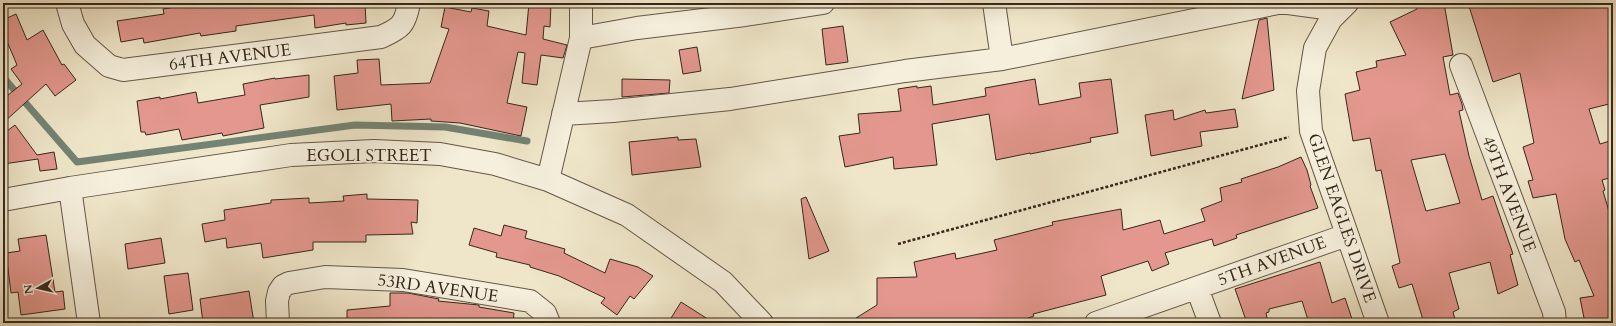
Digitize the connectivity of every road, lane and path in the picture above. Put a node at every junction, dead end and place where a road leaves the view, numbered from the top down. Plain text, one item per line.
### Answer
1 (67, 3) edge
2 (409, 3) edge
3 (581, 3) edge
4 (823, 3) edge
5 (994, 3) edge
6 (1344, 6) edge
7 (581, 38) junction
8 (1002, 59) junction
9 (1461, 66) dead end
10 (563, 114) junction
11 (1311, 131) junction
12 (548, 180) junction
13 (70, 188) junction
14 (3, 200) edge
15 (1347, 235) junction
16 (898, 244) dead end
17 (1197, 288) junction
18 (89, 323) edge
19 (278, 323) edge
20 (549, 323) edge
21 (762, 323) edge
22 (1096, 323) edge
23 (1210, 323) edge
24 (1378, 323) edge
25 (1555, 323) edge

1 - 2 street, 64TH AVENUE
3 - 7 street
4 - 7 street
5 - 8 street
6 - 8 street
6 - 11 street, GLEN EAGLES DRIVE
7 - 10 street
8 - 10 street
9 - 25 street, 49TH AVENUE
10 - 12 street
11 - 15 street, GLEN EAGLES DRIVE
11 - 16 path
12 - 13 street, EGOLI STREET
12 - 21 street, EGOLI STREET
13 - 14 street, EGOLI STREET
13 - 18 street
15 - 17 street, 5TH AVENUE
15 - 24 street, GLEN EAGLES DRIVE
17 - 22 street, 5TH AVENUE
17 - 23 street, 5TH AVENUE
19 - 20 street, 53RD AVENUE

